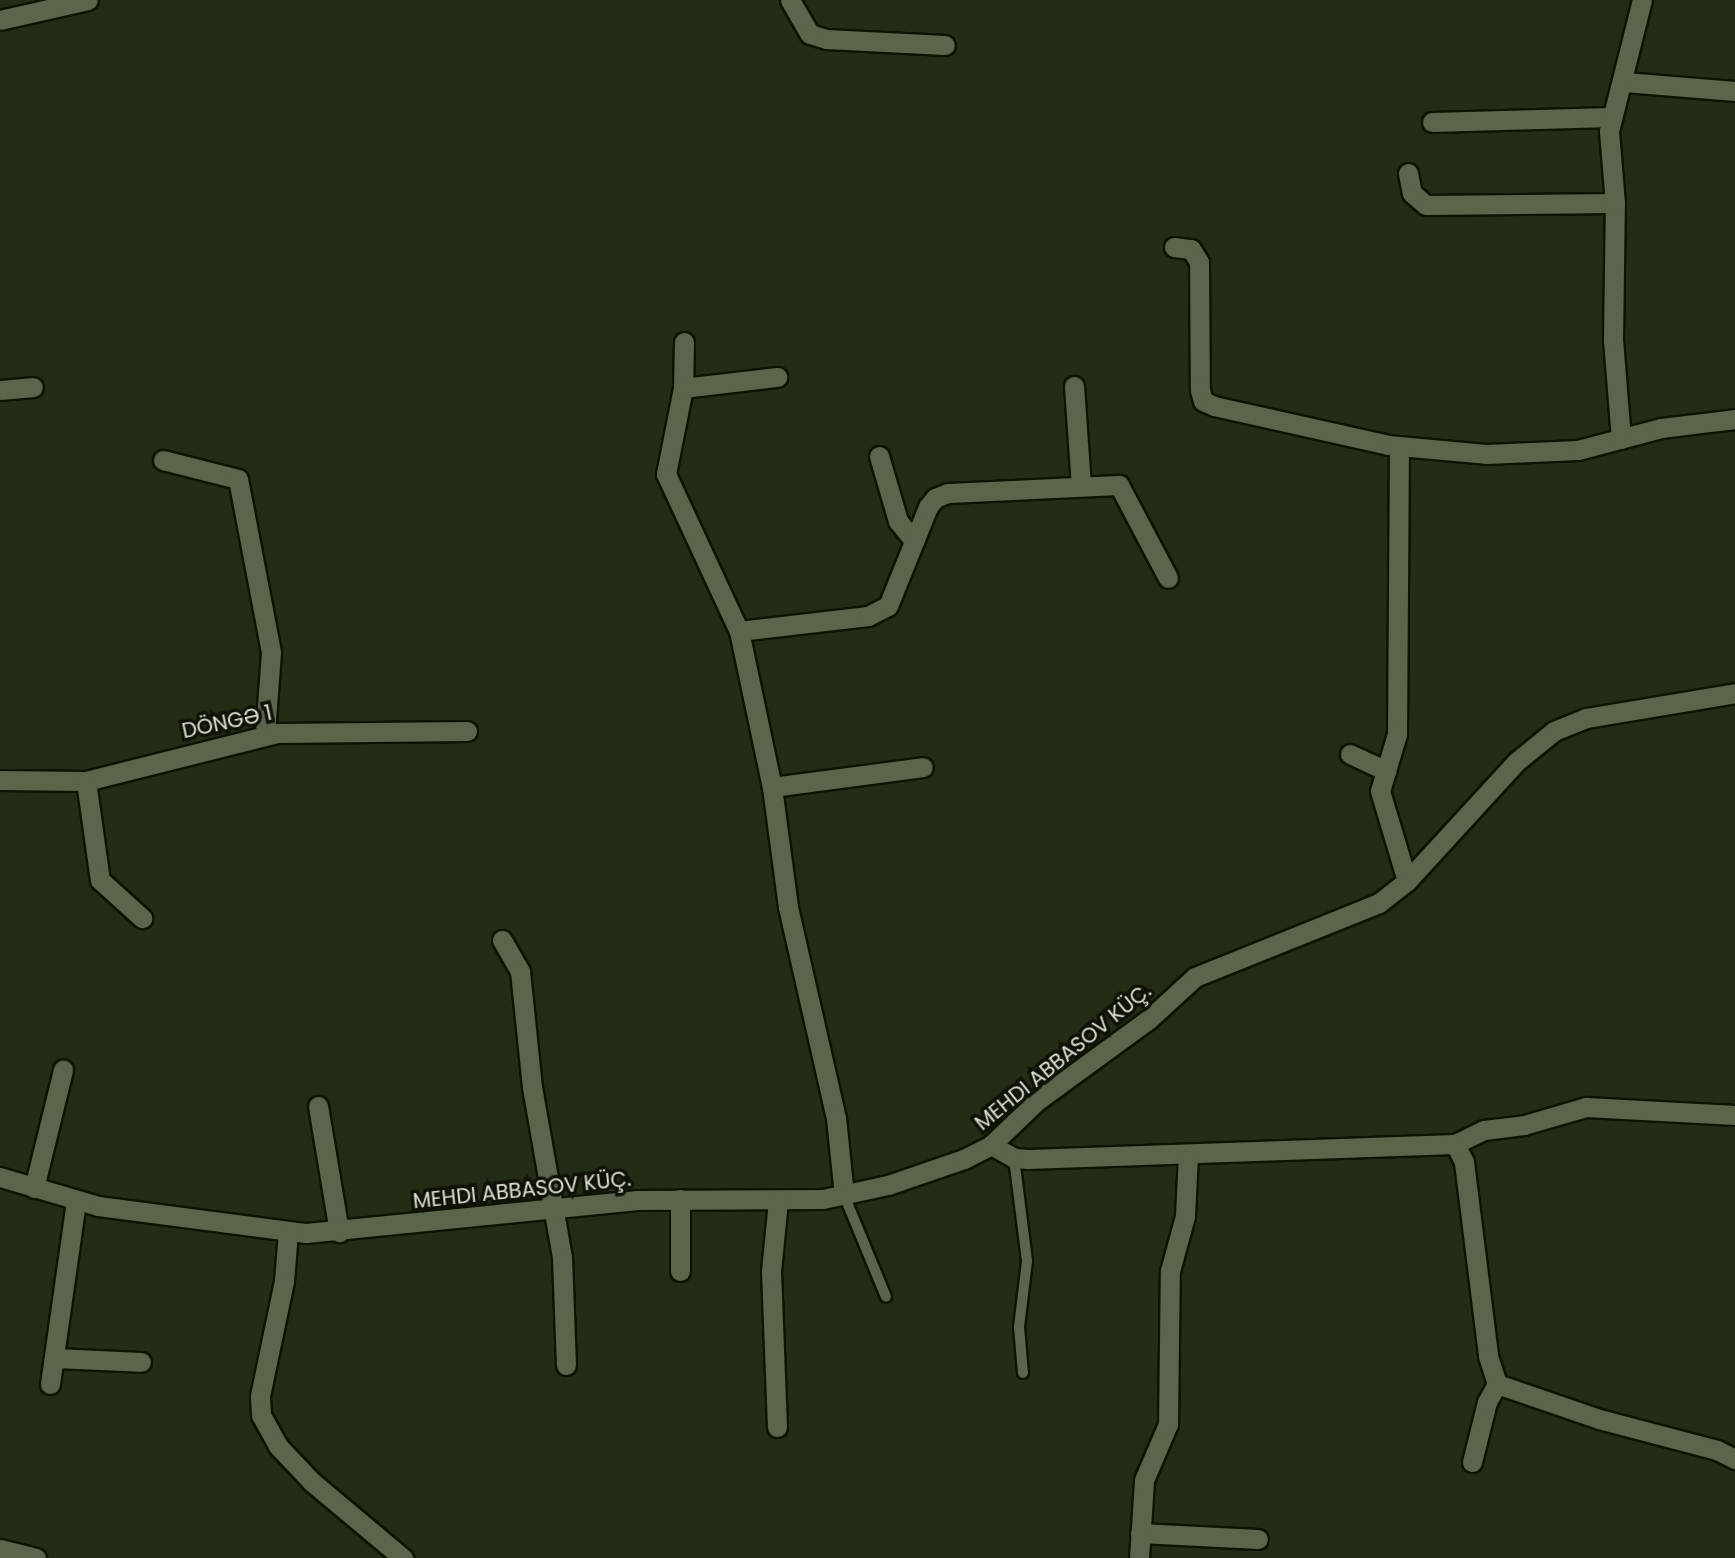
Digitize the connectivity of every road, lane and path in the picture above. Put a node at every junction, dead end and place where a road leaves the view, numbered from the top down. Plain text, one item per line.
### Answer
1 (88, 0) edge
2 (790, 0) edge
3 (1642, 0) edge
4 (0, 20) edge
5 (945, 45) dead end
6 (1625, 82) junction
7 (1735, 91) edge
8 (1610, 117) junction
9 (1432, 122) dead end
10 (1408, 173) dead end
11 (1615, 203) junction
12 (1174, 247) dead end
13 (684, 342) dead end
14 (777, 377) dead end
15 (1074, 386) dead end
16 (33, 387) dead end
17 (683, 388) junction
18 (0, 390) edge
19 (1735, 419) edge
20 (1621, 439) junction
21 (1399, 447) junction
22 (879, 456) dead end
23 (163, 460) dead end
24 (1081, 485) junction
25 (914, 541) junction
26 (1168, 578) dead end
27 (739, 631) junction
28 (1735, 693) edge
29 (467, 731) dead end
30 (265, 734) junction
31 (1350, 754) dead end
32 (923, 767) dead end
33 (1386, 771) junction
34 (0, 780) edge
35 (86, 780) junction
36 (772, 787) junction
37 (1406, 881) junction
38 (142, 918) dead end
39 (502, 940) dead end
40 (63, 1070) dead end
41 (318, 1106) dead end
42 (1735, 1115) edge
43 (1455, 1144) junction
44 (991, 1145) junction
45 (1188, 1154) junction
46 (1014, 1158) junction
47 (0, 1177) edge
48 (34, 1188) junction
49 (844, 1195) junction
50 (681, 1199) junction
51 (778, 1201) junction
52 (76, 1202) junction
53 (553, 1208) junction
54 (288, 1232) junction
55 (339, 1232) junction
56 (680, 1271) dead end
57 (886, 1297) dead end
58 (54, 1358) junction
59 (141, 1362) dead end
60 (566, 1365) dead end
61 (1023, 1373) dead end
62 (50, 1384) dead end
63 (1497, 1384) junction
64 (777, 1427) dead end
65 (1734, 1455) edge
66 (1472, 1462) dead end
67 (1140, 1533) junction
68 (1258, 1539) dead end
69 (0, 1549) edge
70 (36, 1558) edge
71 (403, 1558) edge
72 (1139, 1558) edge

1 - 4 street
2 - 5 street
3 - 6 street
6 - 7 street
6 - 8 street
8 - 9 street
8 - 11 street
10 - 11 street
11 - 20 street
12 - 21 street
13 - 17 street
14 - 17 street
15 - 24 street
16 - 18 street
17 - 27 street
19 - 20 street
20 - 21 street
21 - 33 street
22 - 25 street
23 - 30 street
24 - 25 street
24 - 26 street
25 - 27 street
27 - 36 street
28 - 37 street, MEHDI ABBASOV KÜÇ.
29 - 30 street, DÖNGƏ 1
30 - 35 street, DÖNGƏ 1
31 - 33 street
32 - 36 street
33 - 37 street
34 - 35 street, DÖNGƏ 1
35 - 38 street
36 - 49 street
37 - 44 street, MEHDI ABBASOV KÜÇ.
39 - 53 street
40 - 48 street
41 - 55 street
42 - 43 street
43 - 45 street
43 - 63 street
44 - 46 street
44 - 49 street, MEHDI ABBASOV KÜÇ.
45 - 46 street
45 - 67 street
46 - 61 lane
47 - 48 street, MEHDI ABBASOV KÜÇ.
48 - 52 street, MEHDI ABBASOV KÜÇ.
49 - 51 street, MEHDI ABBASOV KÜÇ.
49 - 57 lane
50 - 51 street, MEHDI ABBASOV KÜÇ.
50 - 53 street, MEHDI ABBASOV KÜÇ.
50 - 56 street
51 - 64 street
52 - 54 street, MEHDI ABBASOV KÜÇ.
52 - 58 street
53 - 55 street, MEHDI ABBASOV KÜÇ.
53 - 60 street
54 - 55 street, MEHDI ABBASOV KÜÇ.
54 - 71 street
58 - 59 street
58 - 62 street
63 - 65 street
63 - 66 street
67 - 68 street
67 - 72 street
69 - 70 street

